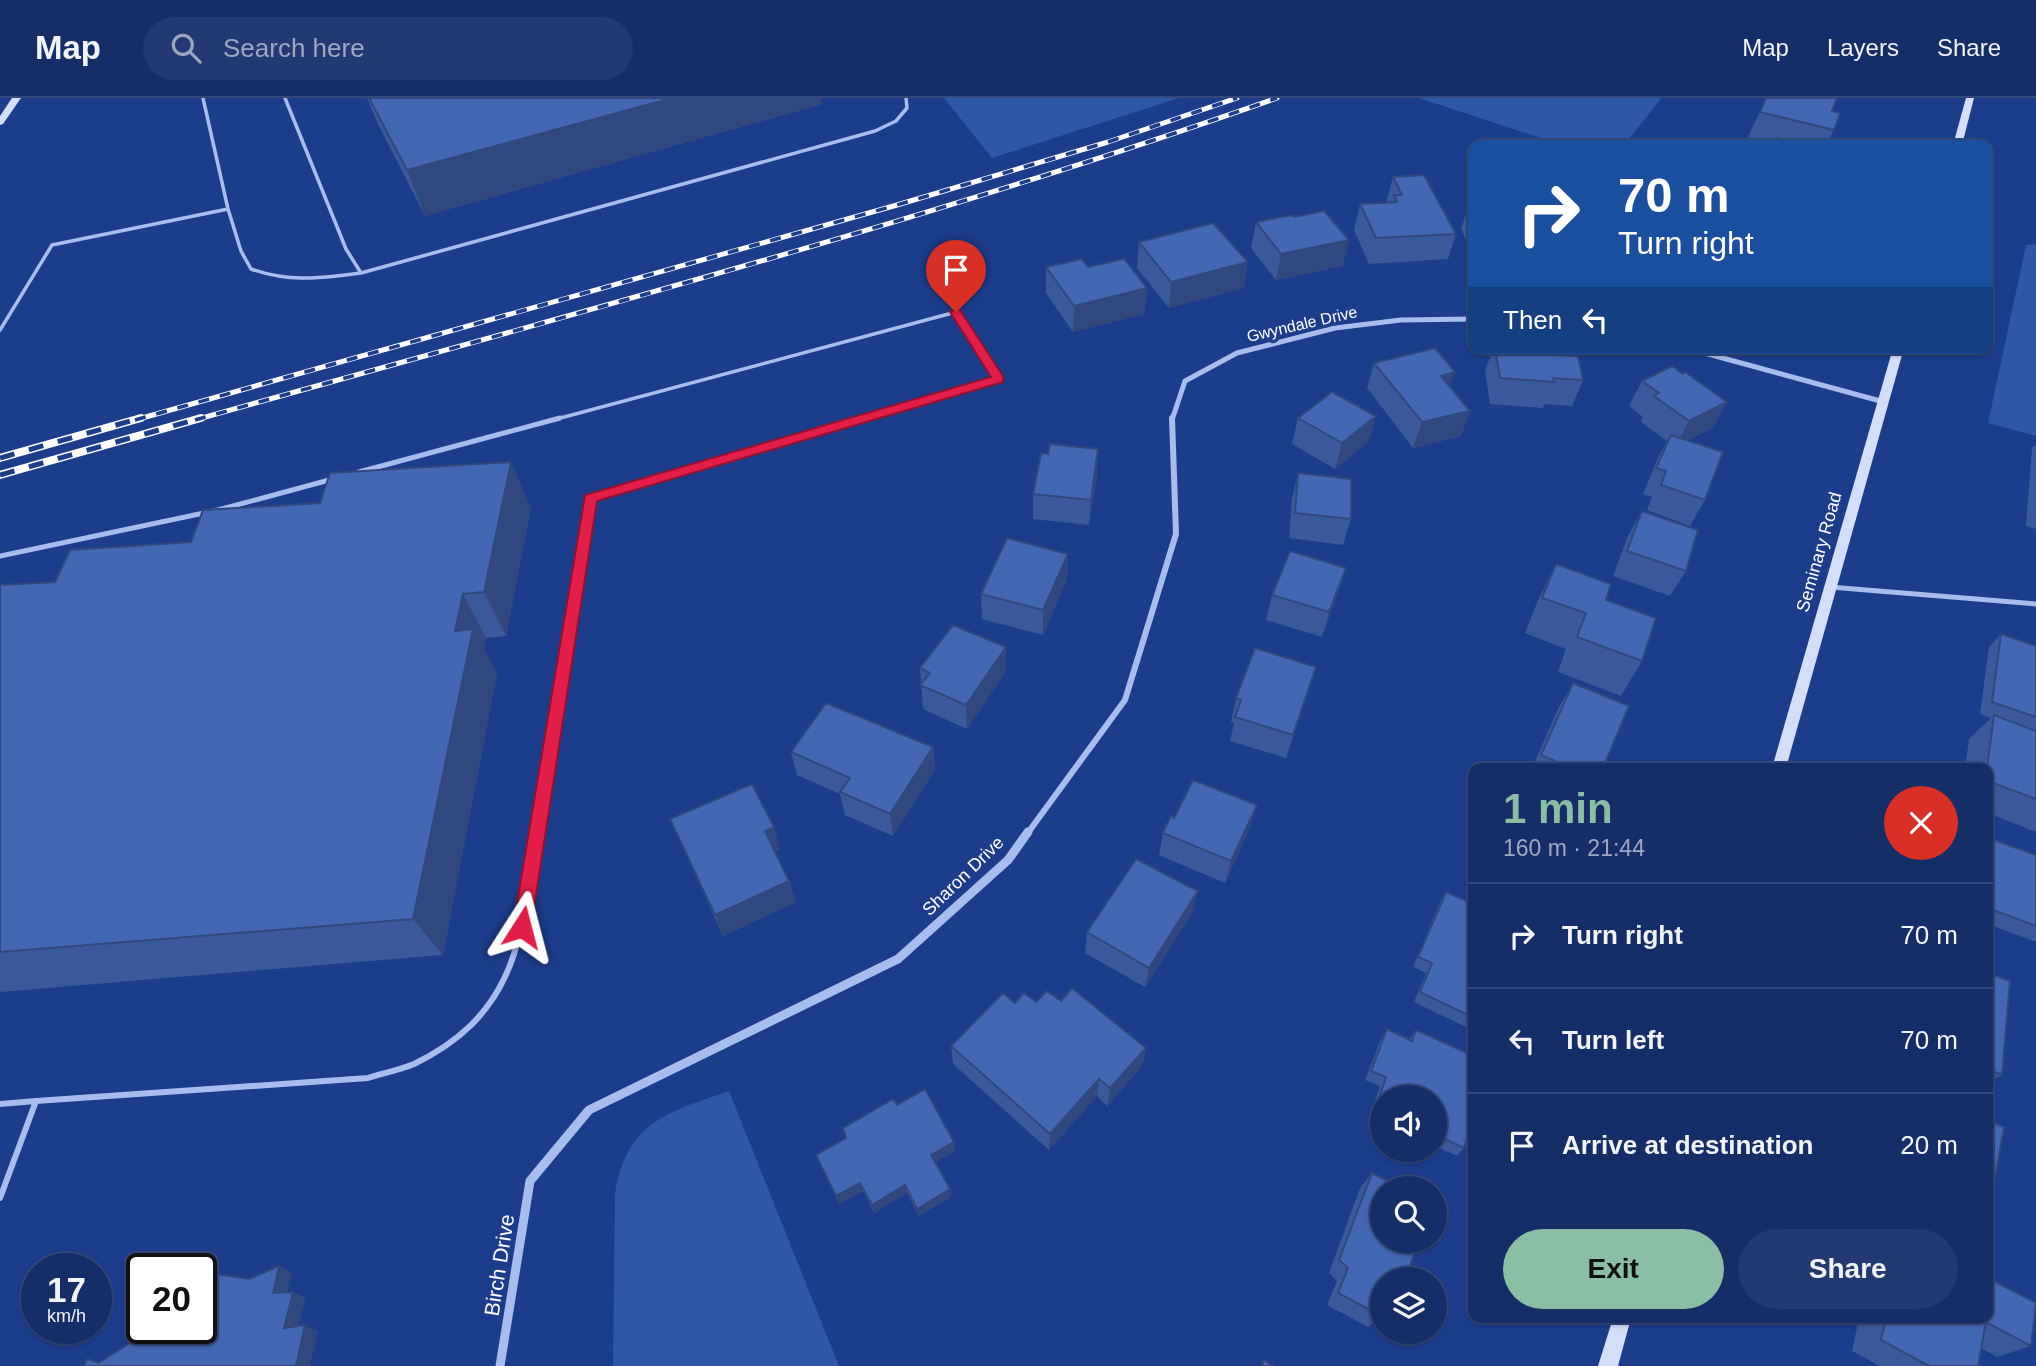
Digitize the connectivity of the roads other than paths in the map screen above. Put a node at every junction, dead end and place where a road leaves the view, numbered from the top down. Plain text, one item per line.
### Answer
1 (17, 98) edge
2 (203, 98) edge
3 (285, 98) edge
4 (906, 98) edge
5 (1970, 98) edge
6 (0, 122) edge
7 (1958, 140) edge
8 (228, 209) junction
9 (361, 273) junction
10 (1468, 320) edge
11 (0, 330) edge
12 (1708, 354) edge
13 (1897, 354) edge
14 (1185, 381) joint
15 (1884, 402) junction
16 (348, 475) edge
17 (335, 478) edge
18 (0, 556) edge
19 (1830, 587) junction
20 (2036, 604) edge
21 (1780, 763) edge
22 (36, 1101) junction
23 (0, 1104) edge
24 (538, 1172) joint
25 (0, 1198) edge
26 (1621, 1323) edge
27 (500, 1366) edge
28 (1608, 1366) edge

1 - 6 main road
2 - 8 lane
3 - 9 lane
4 - 9 lane
5 - 7 main road
8 - 9 lane
8 - 11 lane
10 - 14 street, Gwyndale Drive
12 - 15 street
13 - 15 main road, Seminary Road
14 - 24 street, Sharon Drive
15 - 19 main road, Seminary Road
16 - 22 lane
17 - 18 lane
19 - 20 lane
19 - 21 main road, Seminary Road
22 - 23 lane
22 - 25 lane
24 - 27 street, Birch Drive
26 - 28 main road

